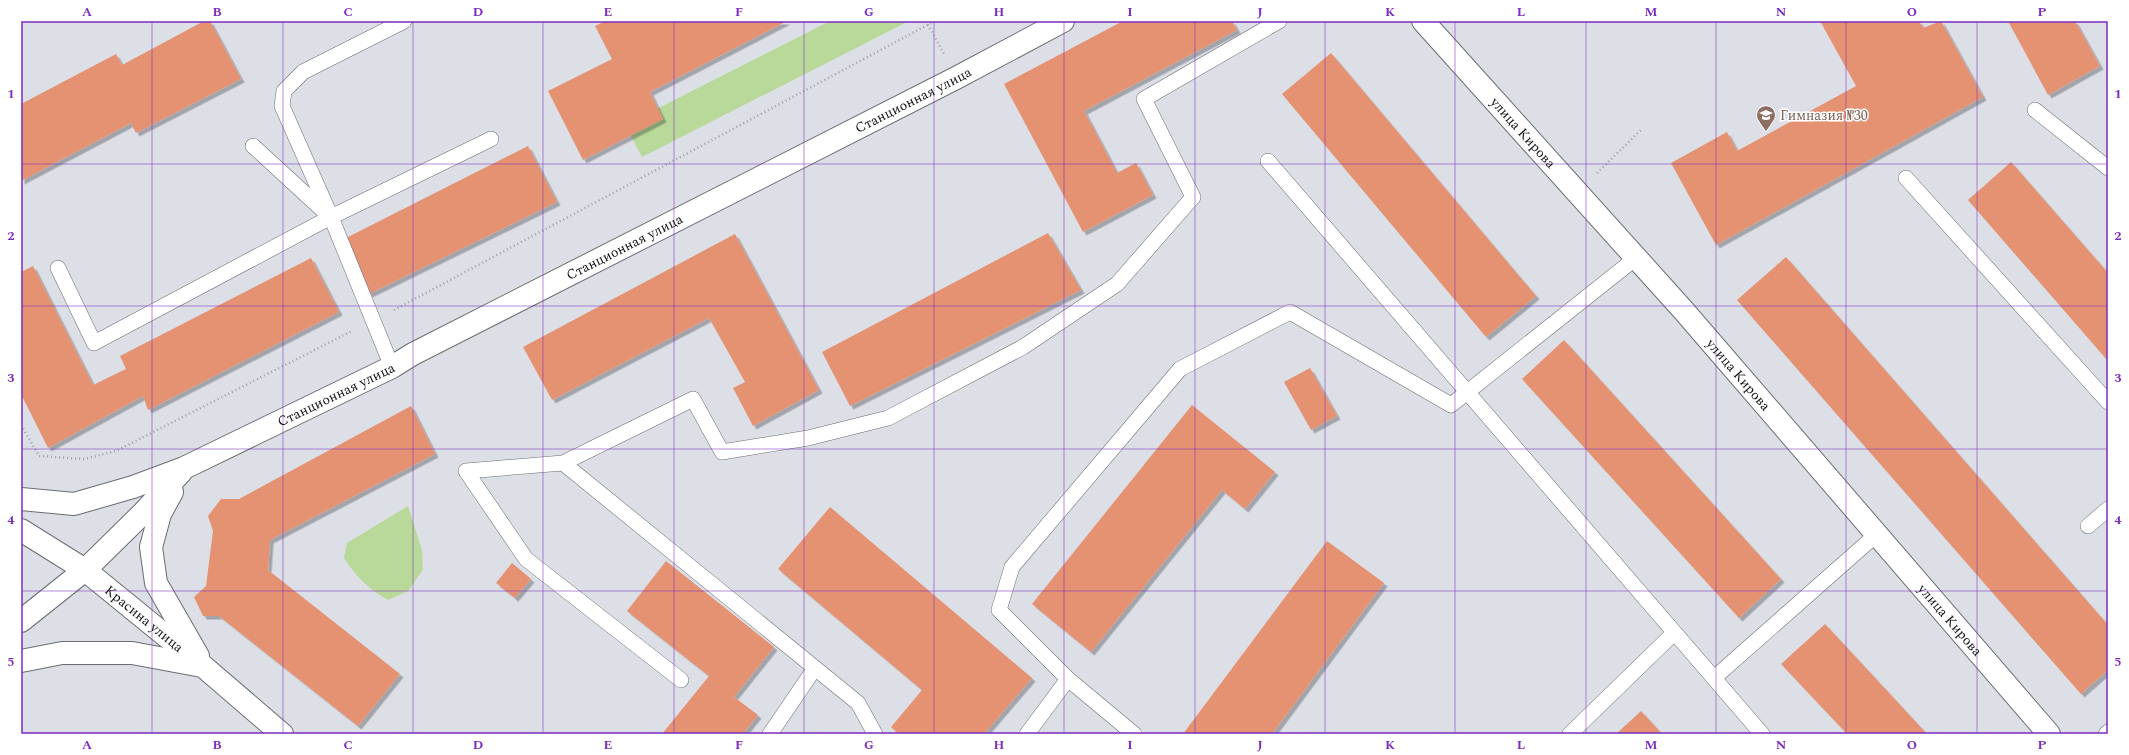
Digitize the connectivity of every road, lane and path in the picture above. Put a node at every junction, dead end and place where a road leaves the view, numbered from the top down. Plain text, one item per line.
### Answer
1 (404, 21) edge
2 (926, 21) edge
3 (935, 21) edge
4 (1063, 21) edge
5 (1279, 21) edge
6 (1422, 21) edge
7 (928, 24) junction
8 (956, 78) junction
9 (2036, 110) dead end
10 (1641, 130) dead end
11 (492, 139) dead end
12 (253, 146) dead end
13 (1268, 161) dead end
14 (2108, 168) edge
15 (1906, 178) dead end
16 (1578, 194) junction
17 (331, 217) junction
18 (1636, 258) junction
19 (58, 268) dead end
20 (373, 321) junction
21 (392, 367) junction
22 (1466, 392) junction
23 (2108, 402) edge
24 (21, 425) edge
25 (563, 463) junction
26 (184, 468) junction
27 (21, 499) edge
28 (2108, 509) edge
29 (2088, 526) dead end
30 (21, 530) edge
31 (1877, 534) junction
32 (85, 570) junction
33 (21, 621) edge
34 (1674, 633) junction
35 (21, 661) edge
36 (204, 667) junction
37 (815, 668) junction
38 (1714, 678) junction
39 (1068, 679) junction
40 (680, 680) dead end
41 (282, 734) edge
42 (770, 734) edge
43 (875, 734) edge
44 (1027, 734) edge
45 (1134, 734) edge
46 (1570, 734) edge
47 (1762, 734) edge
48 (2049, 734) edge

1 - 17 lane
2 - 7 path
3 - 7 path
4 - 8 main road, Станционная улица
5 - 25 lane
6 - 16 main road, улица Кирова
7 - 8 path
7 - 20 path
8 - 21 main road, Станционная улица
9 - 14 lane
10 - 16 path
11 - 17 lane
12 - 17 lane
13 - 22 lane
15 - 23 lane
16 - 18 main road, улица Кирова
17 - 19 lane
17 - 20 lane
18 - 22 lane
18 - 31 main road, улица Кирова
20 - 21 lane
20 - 24 path
21 - 26 main road, Станционная улица
22 - 34 lane
22 - 39 lane
25 - 37 lane
25 - 40 lane
26 - 27 main road, Станционная улица
26 - 32 main road, Станционная улица
26 - 36 main road
28 - 29 lane
30 - 32 main road, Красина улица
31 - 38 lane
31 - 48 main road, улица Кирова
32 - 33 main road, Станционная улица
32 - 36 main road, Красина улица
34 - 38 lane
34 - 46 lane
35 - 36 main road
36 - 41 main road, Красина улица
37 - 42 lane
37 - 43 lane
38 - 47 lane
39 - 44 lane
39 - 45 lane

